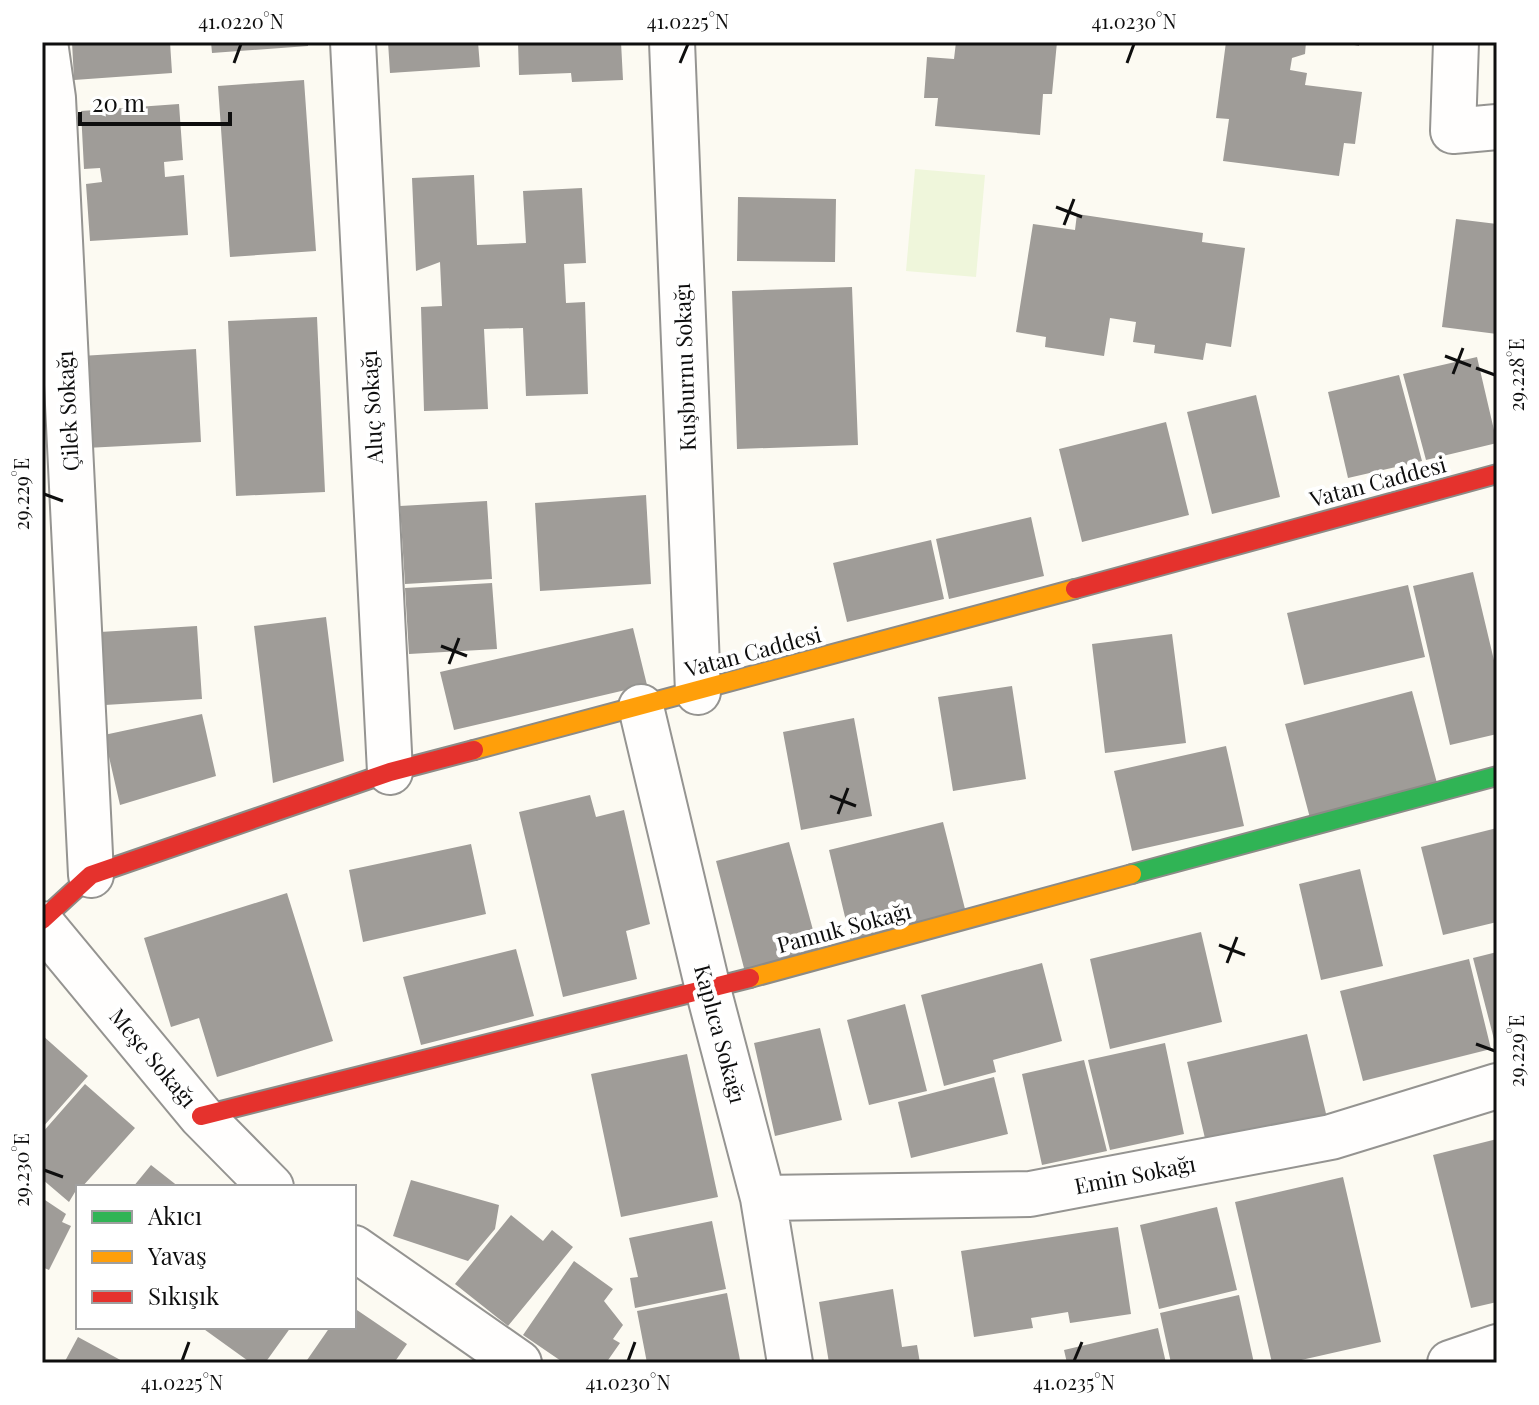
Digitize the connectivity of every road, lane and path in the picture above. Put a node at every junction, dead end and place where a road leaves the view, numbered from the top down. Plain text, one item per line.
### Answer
1 (45, 42) edge
2 (353, 42) edge
3 (672, 42) edge
4 (1456, 42) edge
5 (1497, 127) edge
6 (1497, 474) edge
7 (698, 692) junction
8 (641, 707) junction
9 (390, 772) junction
10 (1497, 776) edge
11 (91, 875) junction
12 (42, 922) edge
13 (708, 989) junction
14 (1497, 1086) edge
15 (201, 1116) junction
16 (269, 1185) edge
17 (763, 1198) junction
18 (356, 1249) edge
19 (1497, 1347) edge
20 (519, 1363) edge
21 (790, 1363) edge
22 (1450, 1363) edge

1 - 11 street, Çilek Sokağı
2 - 9 street, Aluç Sokağı
3 - 7 street, Kuşburnu Sokağı
4 - 5 street
6 - 7 street, Vatan Caddesi
7 - 8 street, Vatan Caddesi
8 - 9 street, Vatan Caddesi
8 - 13 street, Kaplıca Sokağı
9 - 11 street, Vatan Caddesi
10 - 13 street, Pamuk Sokağı
11 - 12 street, Vatan Caddesi
12 - 15 street, Meşe Sokağı
13 - 15 street, Pamuk Sokağı
13 - 17 street, Kaplıca Sokağı
14 - 17 street, Emin Sokağı
15 - 16 street, Meşe Sokağı
17 - 21 street, Kaplıca Sokağı
18 - 20 street
19 - 22 street

